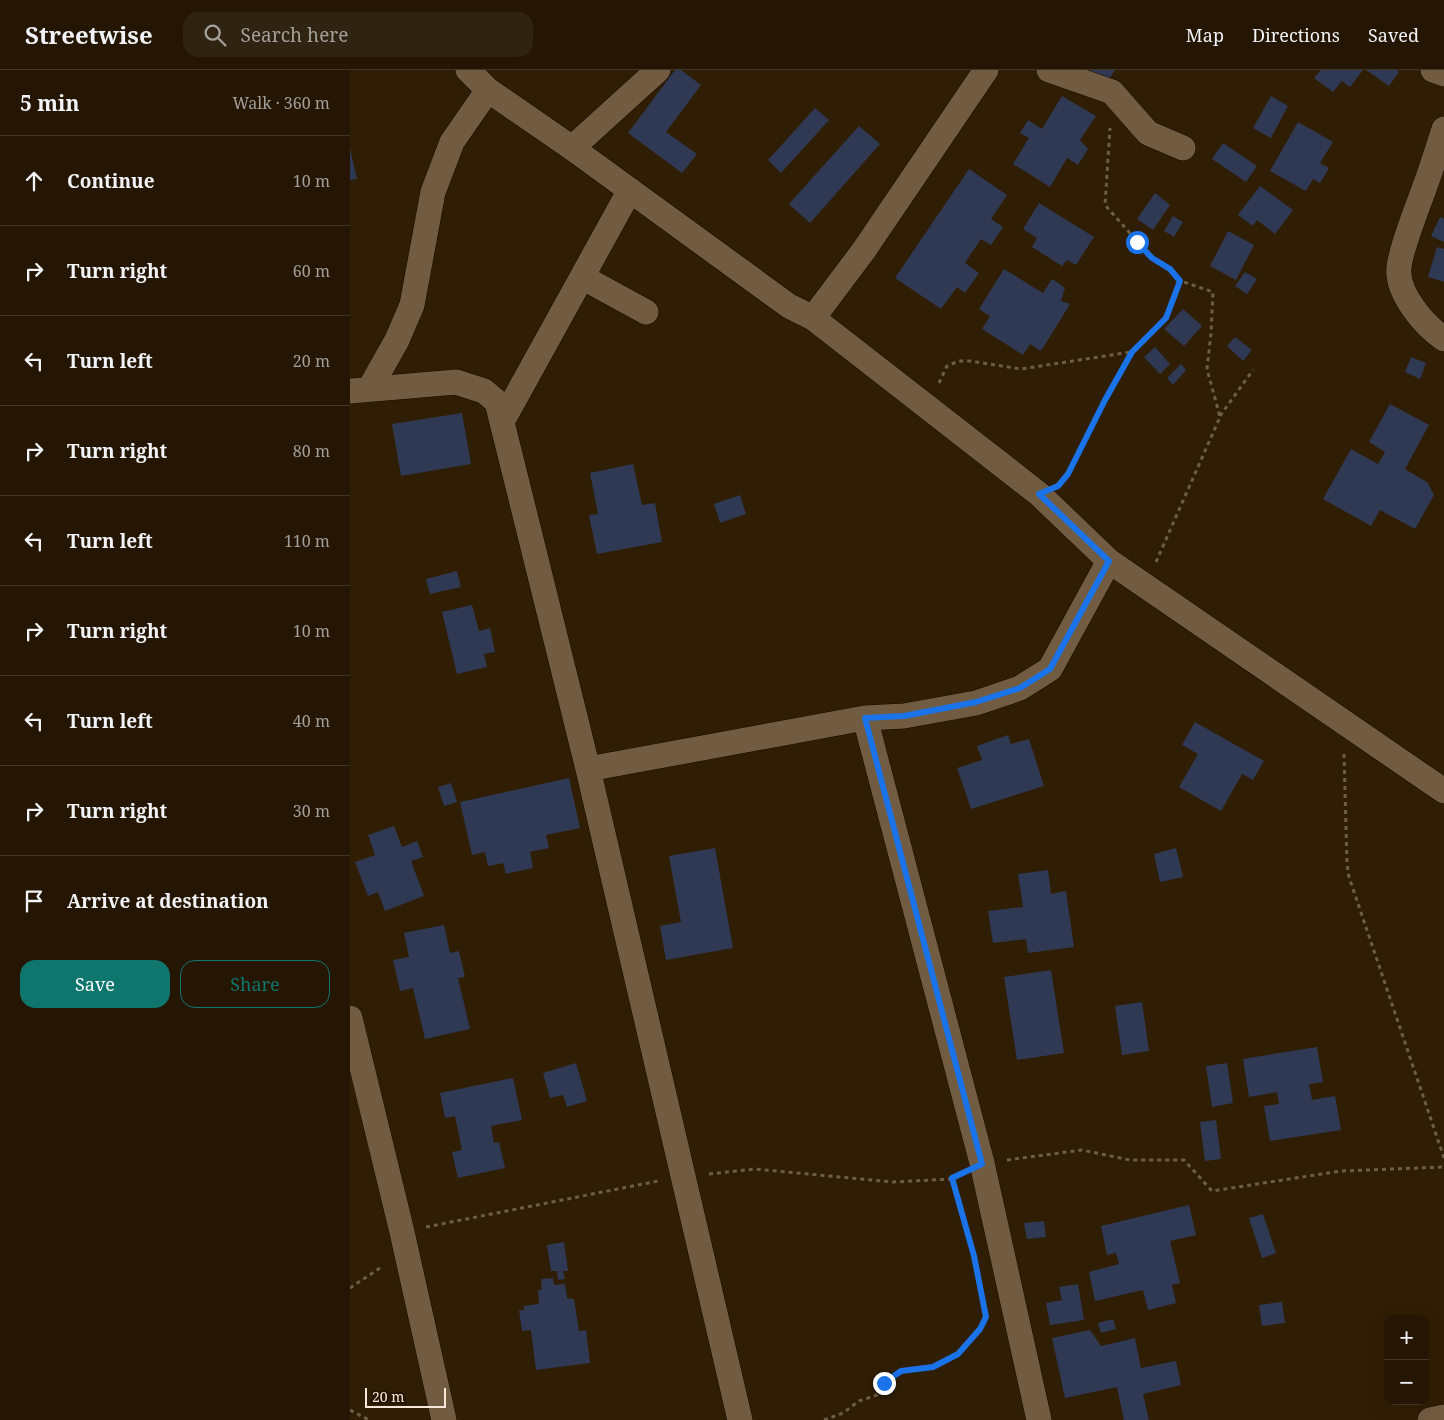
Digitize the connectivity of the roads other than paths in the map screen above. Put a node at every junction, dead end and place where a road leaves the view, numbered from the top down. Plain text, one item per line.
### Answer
1 (468, 70) edge
2 (658, 70) edge
3 (986, 70) edge
4 (1049, 70) edge
5 (1433, 70) edge
6 (1444, 74) edge
7 (488, 90) junction
8 (1444, 129) edge
9 (572, 148) junction
10 (1183, 148) dead end
11 (630, 190) junction
12 (582, 277) junction
13 (646, 312) dead end
14 (812, 318) junction
15 (1444, 339) edge
16 (360, 389) edge
17 (502, 420) junction
18 (1109, 561) junction
19 (865, 718) junction
20 (588, 769) junction
21 (1444, 791) edge
22 (350, 1018) edge
23 (1444, 1417) edge
24 (444, 1420) edge
25 (740, 1420) edge
26 (1039, 1420) edge
27 (1430, 1420) edge

1 - 7 street
2 - 9 street
3 - 14 street
4 - 10 street
5 - 6 street
7 - 9 street
7 - 16 street
8 - 15 street
9 - 11 street
11 - 12 street
11 - 14 street
12 - 13 street
12 - 17 street
14 - 18 street
16 - 17 street
17 - 20 street
18 - 19 street
18 - 21 street
19 - 20 street
19 - 26 street
20 - 25 street
22 - 24 street
23 - 27 street

